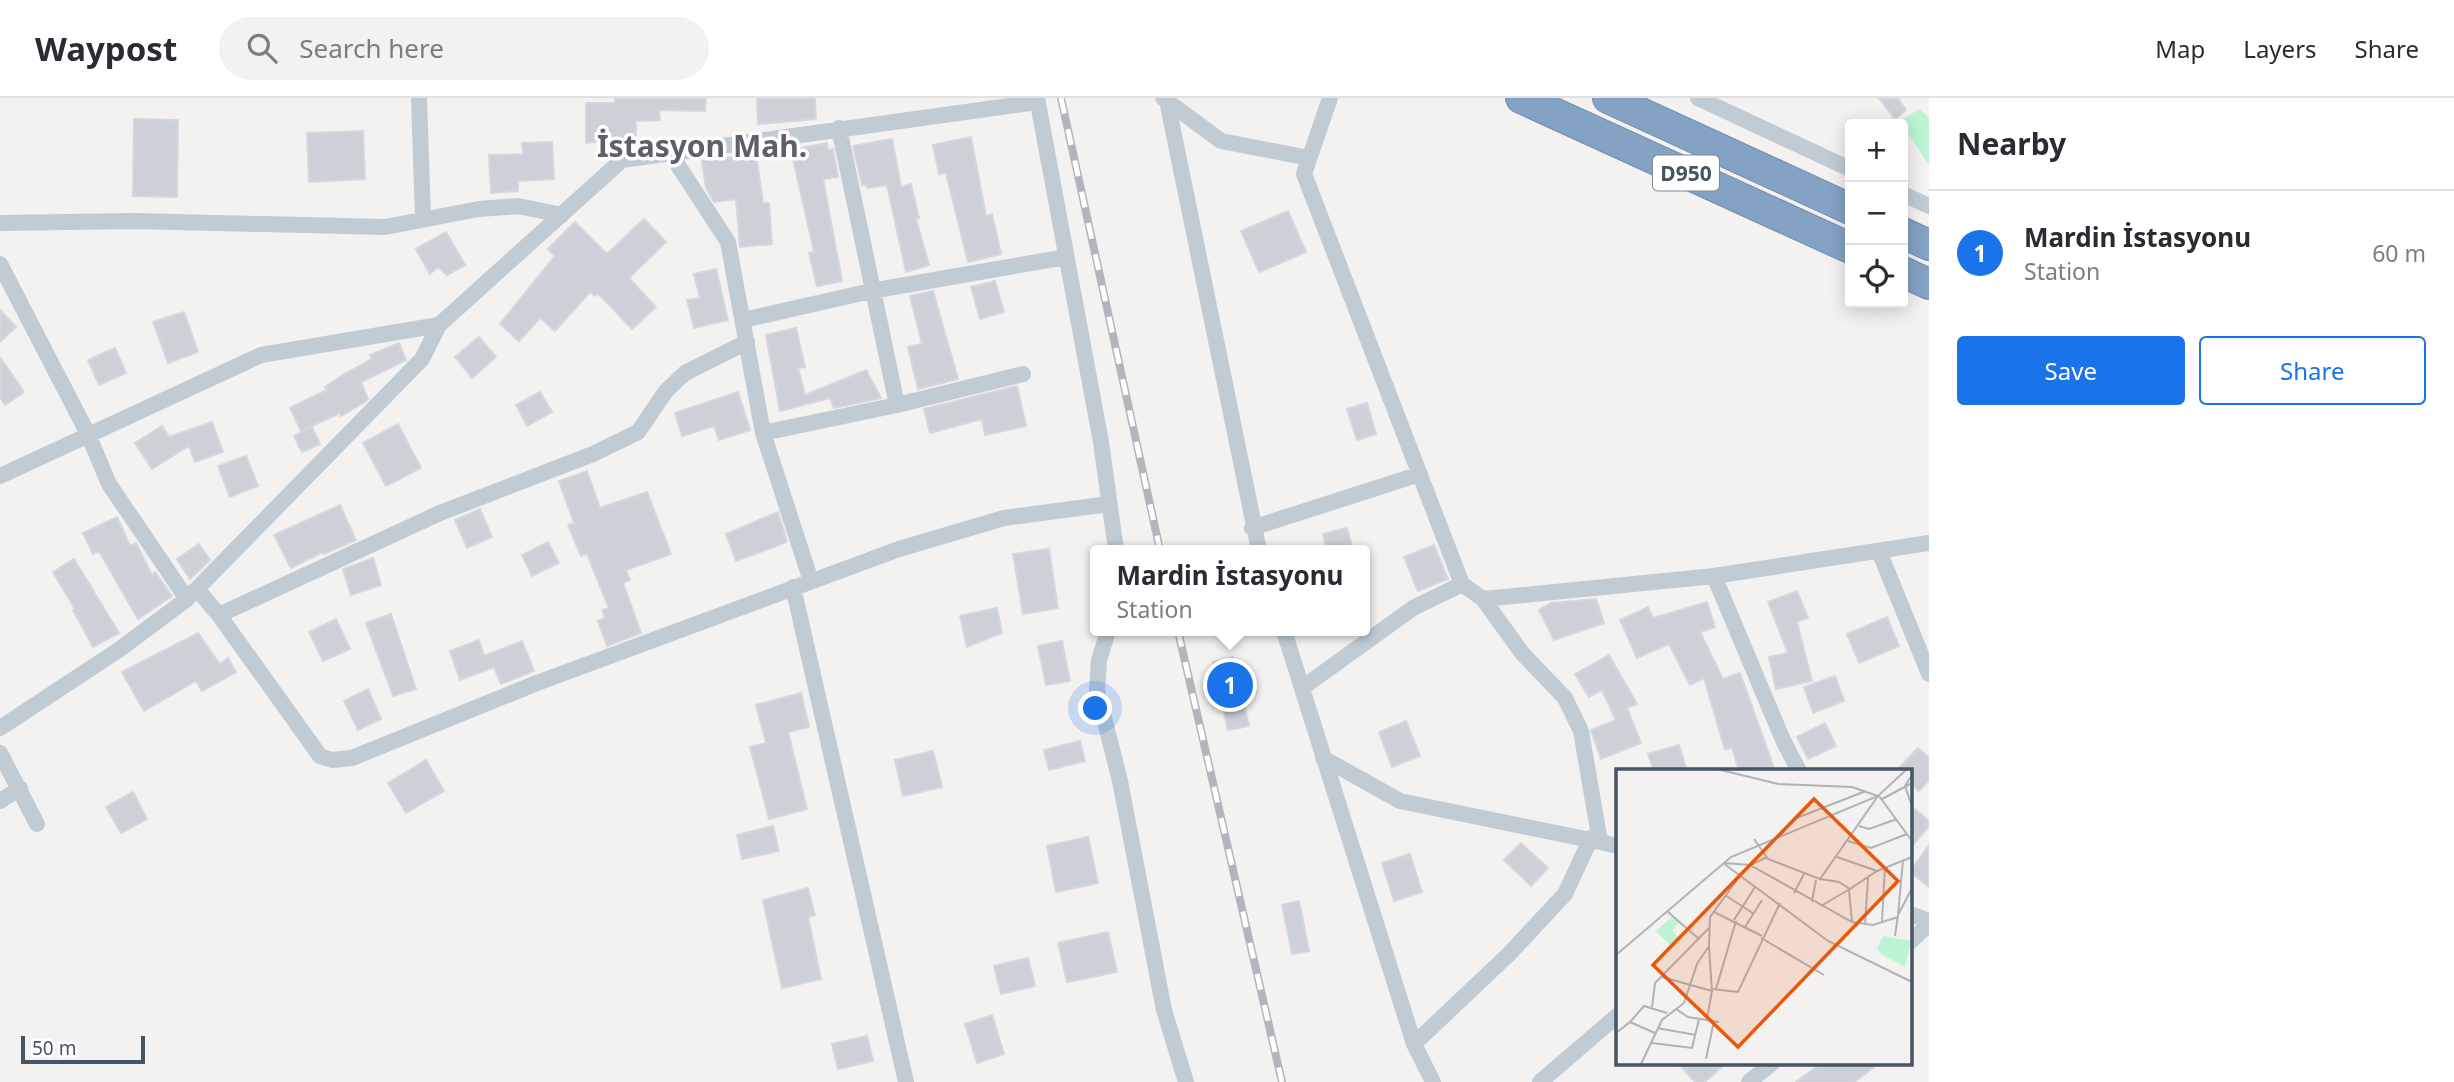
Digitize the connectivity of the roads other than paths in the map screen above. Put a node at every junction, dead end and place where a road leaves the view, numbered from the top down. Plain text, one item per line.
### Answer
1 (419, 98) edge
2 (1330, 98) edge
3 (1521, 98) edge
4 (1608, 98) edge
5 (1698, 98) edge
6 (1037, 100) edge
7 (1165, 100) edge
8 (839, 128) junction
9 (670, 153) junction
10 (1310, 158) junction
11 (1845, 167) edge
12 (1908, 196) edge
13 (1929, 206) edge
14 (1845, 207) edge
15 (562, 215) junction
16 (423, 219) junction
17 (0, 223) edge
18 (1908, 235) edge
19 (1929, 245) edge
20 (1845, 246) edge
21 (1066, 257) junction
22 (0, 264) edge
23 (1908, 274) edge
24 (1929, 284) edge
25 (871, 291) junction
26 (743, 320) junction
27 (439, 325) junction
28 (747, 342) junction
29 (1024, 373) dead end
30 (897, 405) junction
31 (763, 433) junction
32 (88, 434) junction
33 (1420, 474) junction
34 (0, 476) edge
35 (1109, 504) junction
36 (1252, 528) junction
37 (1929, 543) edge
38 (1115, 545) edge
39 (1257, 545) edge
40 (1879, 551) junction
41 (1714, 576) junction
42 (811, 581) junction
43 (1462, 584) junction
44 (793, 587) junction
45 (192, 594) junction
46 (1483, 599) junction
47 (219, 615) junction
48 (1106, 636) edge
49 (1286, 636) edge
50 (1929, 674) edge
51 (1302, 688) junction
52 (0, 728) edge
53 (0, 753) edge
54 (1323, 758) junction
55 (1798, 769) edge
56 (20, 788) junction
57 (0, 801) edge
58 (37, 824) dead end
59 (1595, 840) junction
60 (1616, 845) edge
61 (1912, 915) edge
62 (1929, 923) edge
63 (1912, 940) edge
64 (1616, 1017) edge
65 (1414, 1044) junction
66 (1770, 1065) edge
67 (906, 1082) edge
68 (1186, 1082) edge
69 (1433, 1082) edge
70 (1541, 1082) edge
71 (1749, 1082) edge

1 - 16 street
2 - 10 street
3 - 20 highway, D950
4 - 14 highway, D950
5 - 11 street
6 - 8 street
6 - 21 street
7 - 10 street
7 - 36 street
8 - 9 street
8 - 25 street
9 - 15 street
9 - 26 street
10 - 33 street
12 - 13 street
15 - 16 street
15 - 27 street
16 - 17 street
18 - 19 highway
21 - 25 street
21 - 35 street
22 - 32 street
23 - 24 highway
25 - 26 street
25 - 30 street
26 - 28 street
27 - 32 street
27 - 45 street
28 - 31 street
28 - 47 street
29 - 30 street
30 - 31 street
31 - 42 street
32 - 34 street
32 - 45 street
33 - 36 street
33 - 43 street
35 - 38 street
35 - 42 street
36 - 39 street
37 - 40 street
40 - 41 street
40 - 50 street
41 - 46 street
41 - 55 street
42 - 44 street
43 - 46 street
43 - 51 street
44 - 47 street
44 - 67 street
45 - 47 street
45 - 52 street
46 - 59 street
48 - 68 street
49 - 51 street
51 - 54 street
53 - 56 street
54 - 59 street
54 - 65 street
56 - 57 street
56 - 58 street
59 - 60 street
59 - 65 street
61 - 62 street
62 - 63 street
64 - 70 street
65 - 69 street
66 - 71 street

